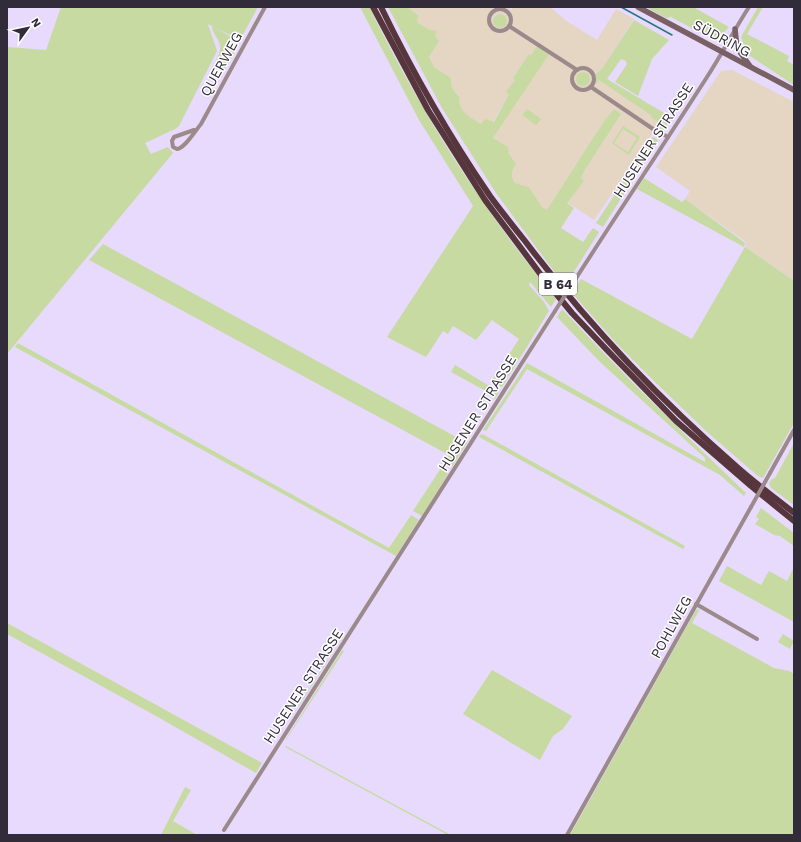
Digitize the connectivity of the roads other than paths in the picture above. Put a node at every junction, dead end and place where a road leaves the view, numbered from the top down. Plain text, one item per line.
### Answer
1 (265, 7) edge
2 (373, 7) edge
3 (381, 7) edge
4 (509, 7) edge
5 (638, 7) edge
6 (749, 7) edge
7 (506, 12) junction
8 (509, 26) junction
9 (735, 29) junction
10 (722, 52) junction
11 (752, 68) junction
12 (577, 70) junction
13 (591, 87) junction
14 (794, 90) edge
15 (194, 130) junction
16 (668, 137) junction
17 (794, 430) edge
18 (794, 513) edge
19 (794, 521) edge
20 (696, 604) junction
21 (757, 639) dead end
22 (224, 830) dead end
23 (567, 835) edge

1 - 15 street, QUERWEG
2 - 19 highway, B 64
3 - 18 highway, B 64
4 - 7 street
5 - 10 main road, SÜDRING
6 - 9 street, HUSENER STRASSE
7 - 8 street
7 - 8 street
8 - 12 street
9 - 10 street, HUSENER STRASSE
9 - 11 main road
10 - 11 main road, SÜDRING
10 - 16 street, HUSENER STRASSE
11 - 14 main road, SÜDRING
12 - 13 street
12 - 13 street
13 - 16 street
15 - 15 street, QUERWEG
16 - 22 street, HUSENER STRASSE, bridge
17 - 20 street, POHLWEG, bridge
20 - 21 street
20 - 23 street, POHLWEG

